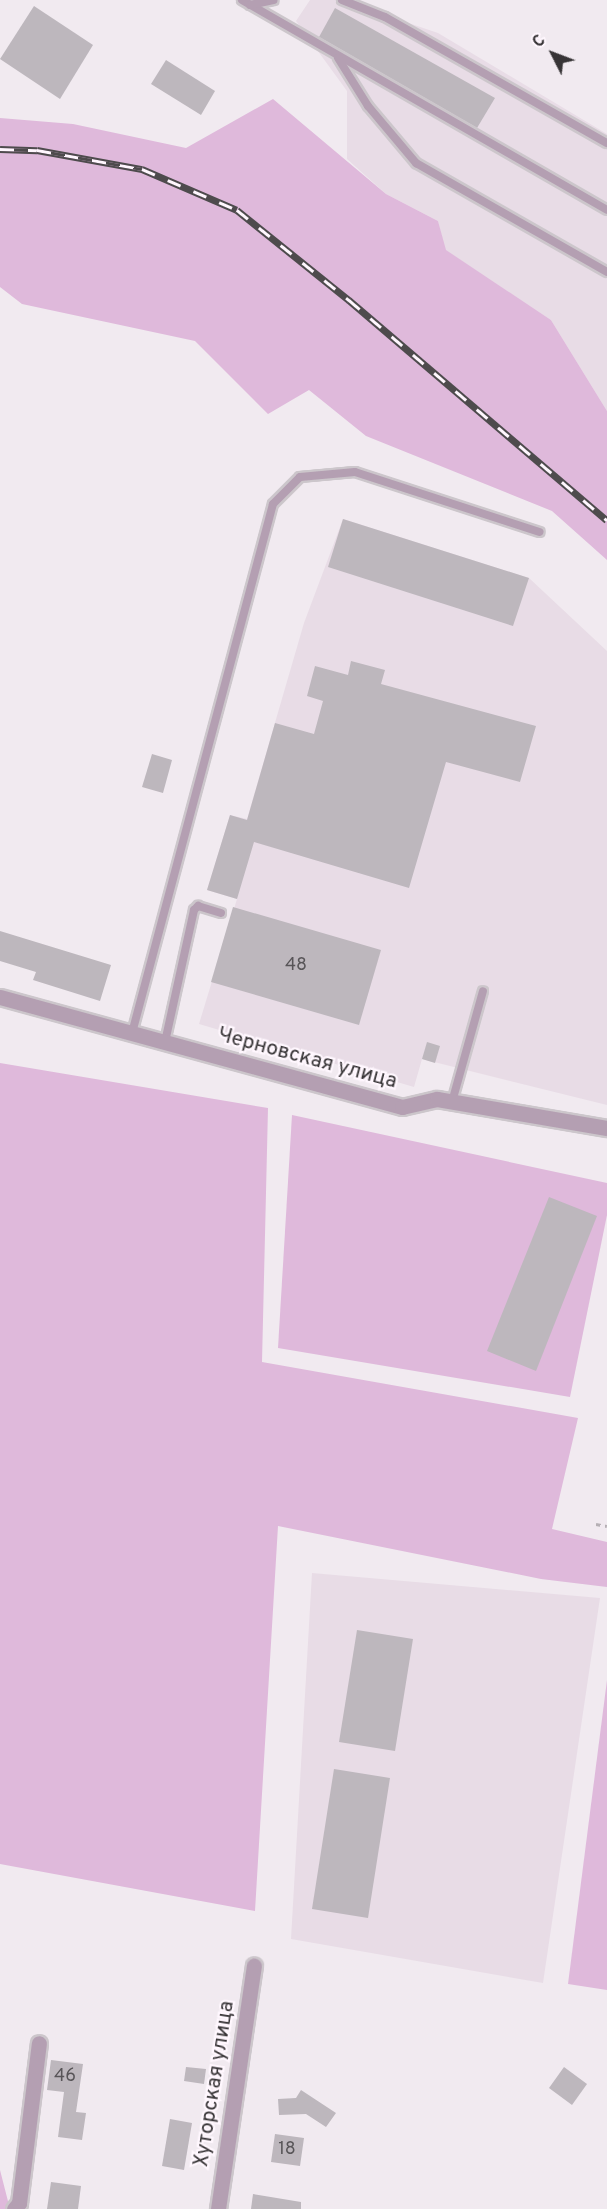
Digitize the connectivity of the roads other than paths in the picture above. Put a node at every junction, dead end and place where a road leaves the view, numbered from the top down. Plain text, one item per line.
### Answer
1 (242, 0) edge
2 (273, 0) edge
3 (342, 0) edge
4 (250, 5) junction
5 (337, 57) junction
6 (607, 143) edge
7 (607, 210) edge
8 (607, 272) edge
9 (540, 532) dead end
10 (221, 913) dead end
11 (483, 991) dead end
12 (0, 997) edge
13 (132, 1033) junction
14 (165, 1042) junction
15 (452, 1102) junction
16 (607, 1128) edge
17 (255, 1966) dead end
18 (39, 2043) dead end
19 (14, 2209) edge
20 (218, 2209) edge

1 - 4 lane
2 - 4 lane
3 - 6 lane
4 - 5 lane
5 - 7 lane
5 - 8 lane
9 - 13 lane
10 - 14 lane
11 - 15 lane
12 - 13 street, Черновская улица
13 - 14 street, Черновская улица
14 - 15 street, Черновская улица
15 - 16 street, Черновская улица
17 - 20 street, Хуторская улица
18 - 19 street

